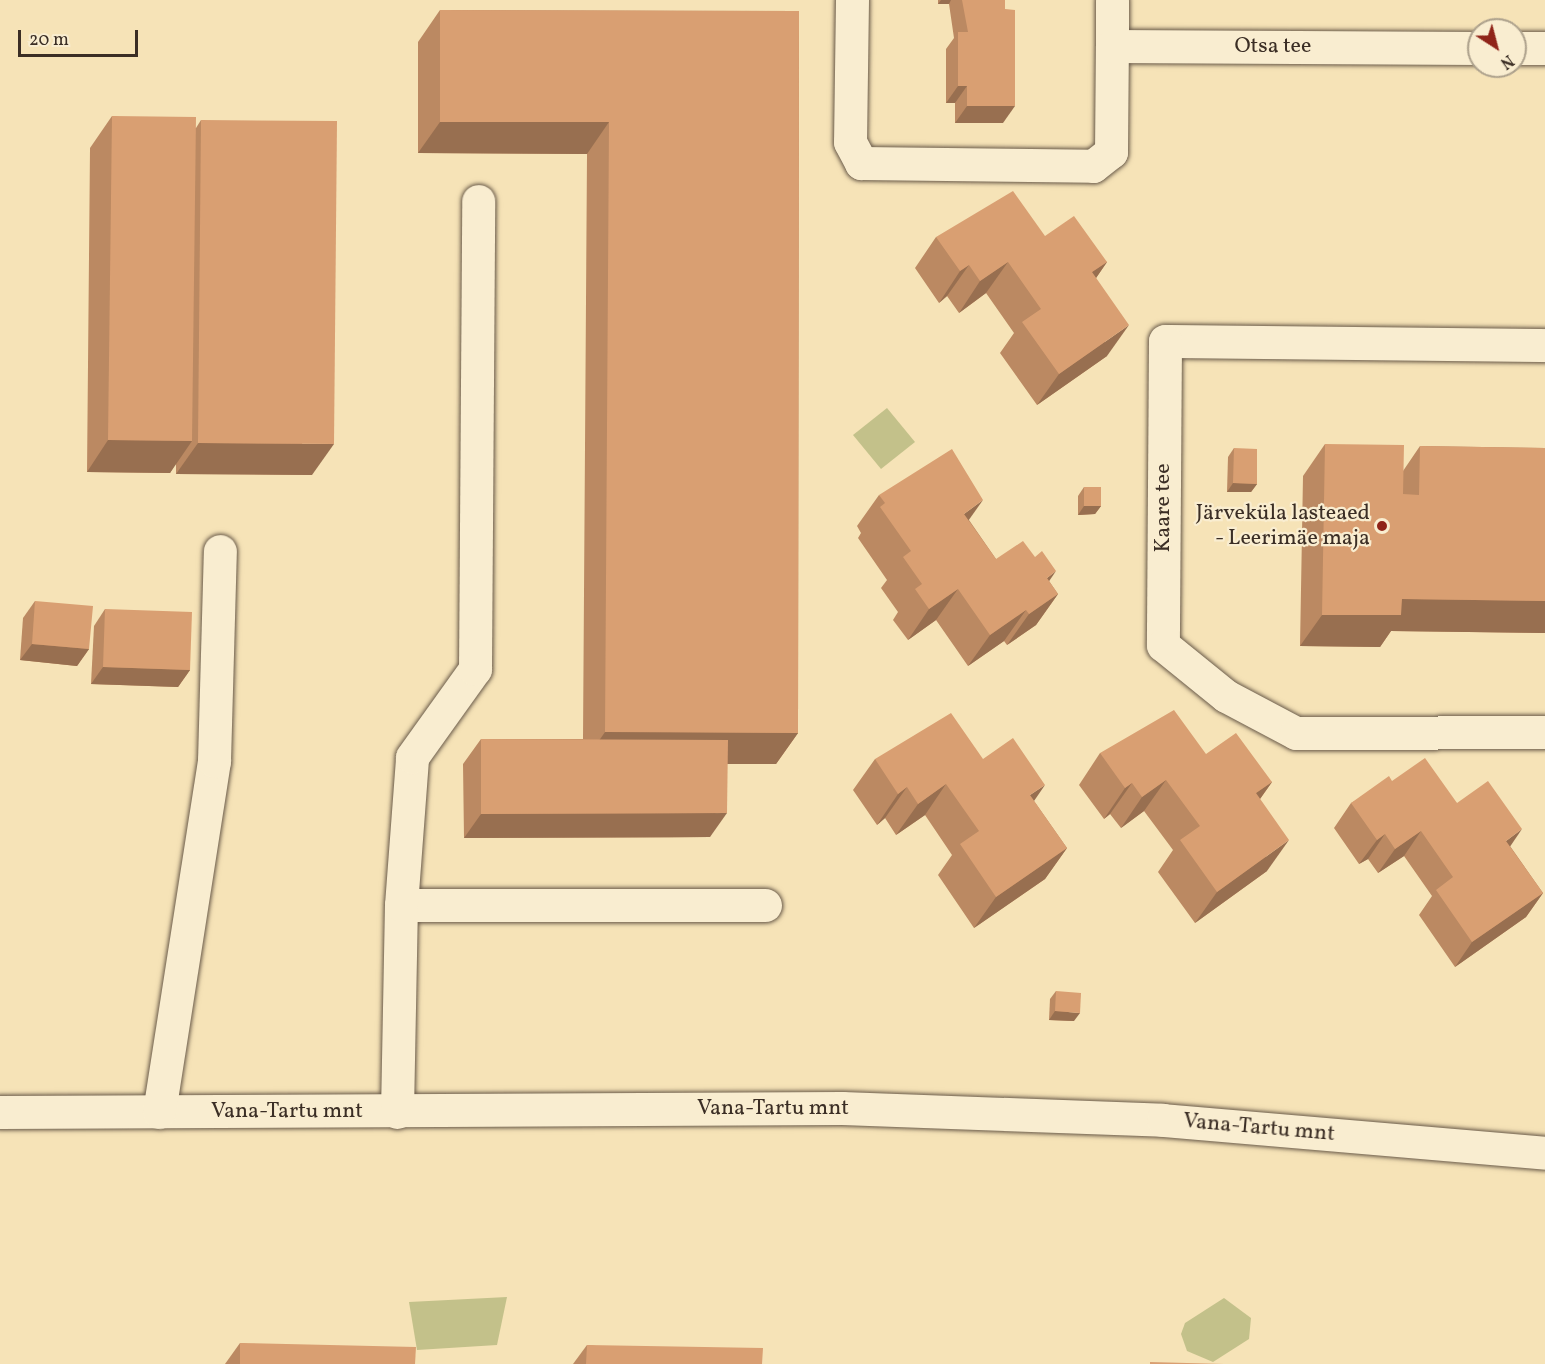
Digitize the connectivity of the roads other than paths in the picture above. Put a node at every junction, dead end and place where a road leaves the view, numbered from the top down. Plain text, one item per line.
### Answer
1 (852, 0) edge
2 (1112, 0) edge
3 (1112, 46) junction
4 (1467, 48) edge
5 (1527, 48) edge
6 (1545, 48) edge
7 (478, 201) dead end
8 (1545, 345) edge
9 (220, 551) dead end
10 (1545, 732) edge
11 (400, 905) junction
12 (765, 905) dead end
13 (0, 1112) edge
14 (159, 1112) junction
15 (397, 1112) junction
16 (1545, 1153) edge

1 - 3 street
2 - 3 street
3 - 4 street, Otsa tee
5 - 6 street
7 - 11 street
8 - 10 street, Kaare tee
9 - 14 street
11 - 12 street
11 - 15 street
13 - 14 street, Vana-Tartu mnt
14 - 15 street, Vana-Tartu mnt
15 - 16 street, Vana-Tartu mnt

